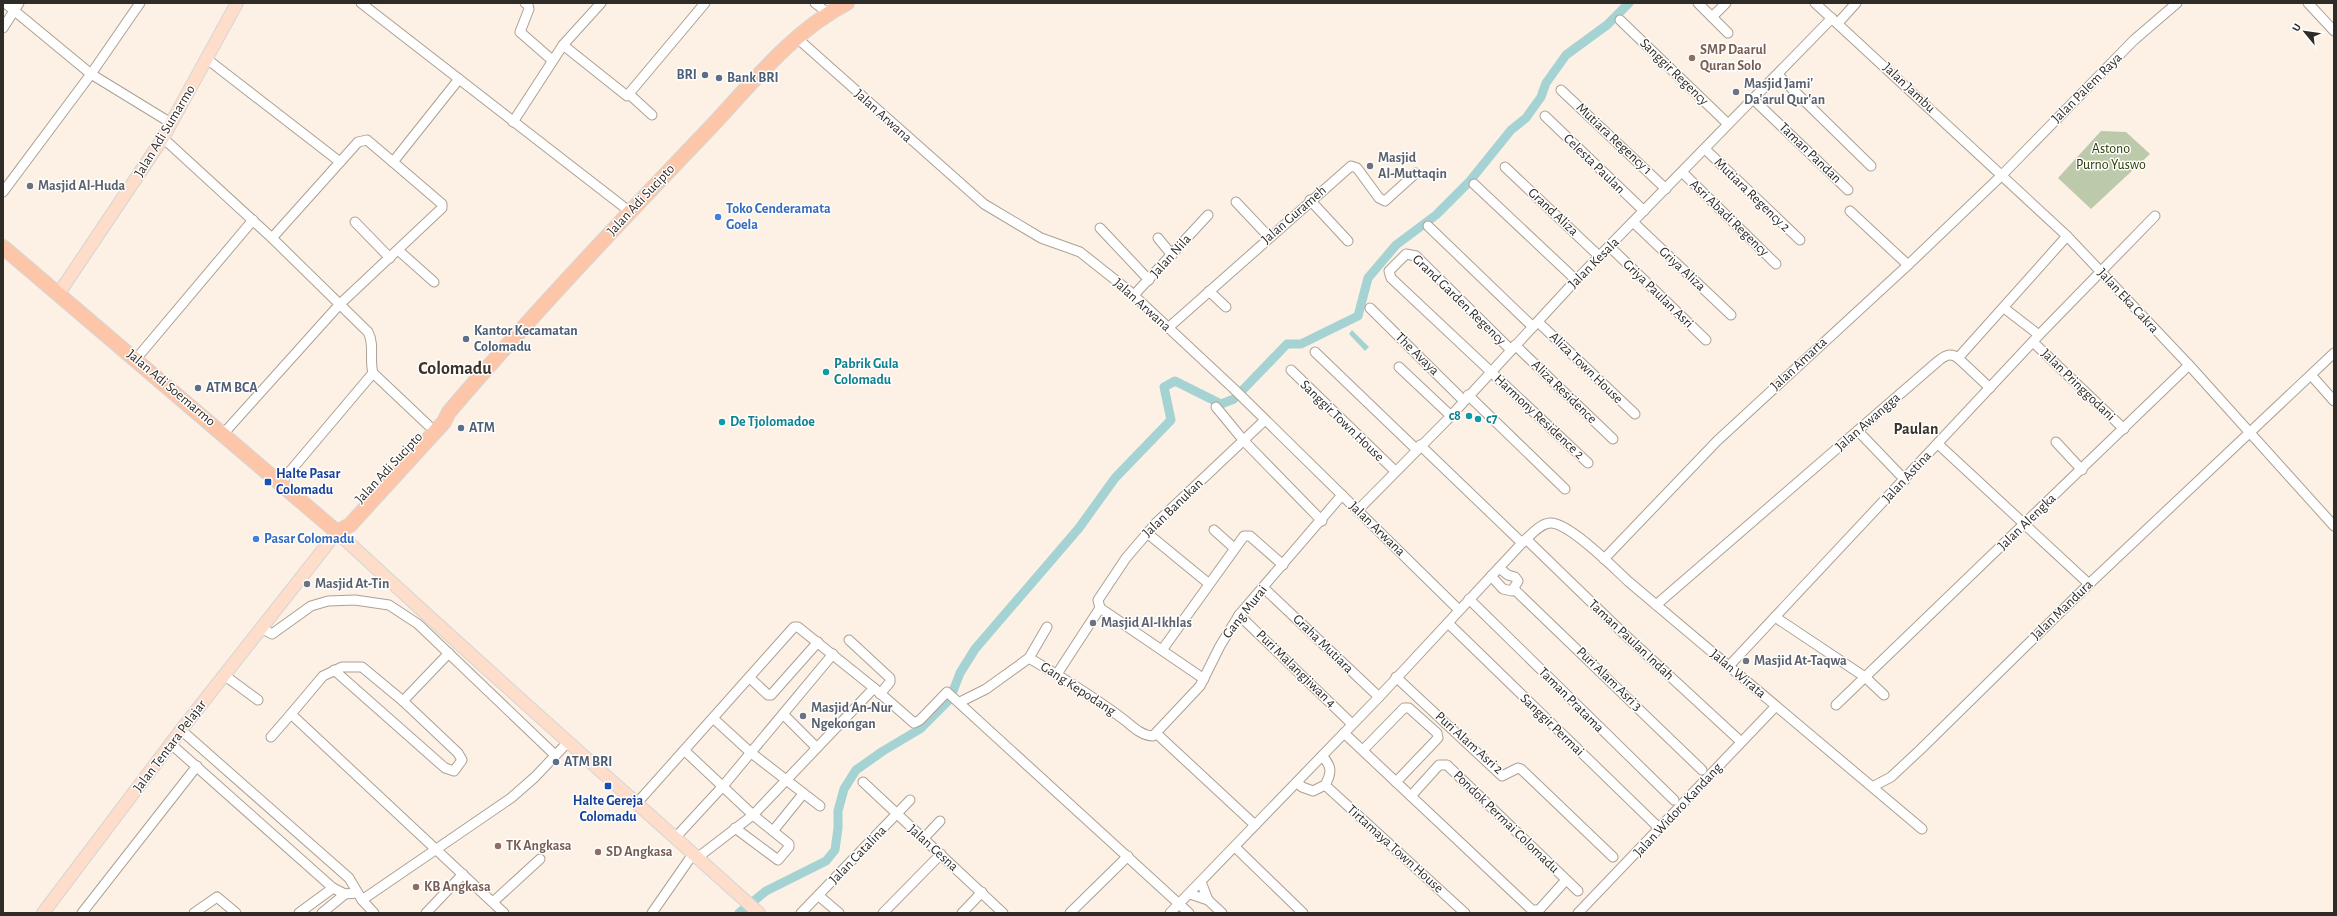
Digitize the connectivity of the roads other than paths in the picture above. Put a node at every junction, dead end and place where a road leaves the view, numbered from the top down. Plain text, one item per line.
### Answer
1 (6, 3) edge
2 (140, 3) edge
3 (237, 3) edge
4 (361, 3) edge
5 (524, 3) edge
6 (601, 3) edge
7 (705, 3) edge
8 (816, 3) edge
9 (847, 3) edge
10 (1698, 3) edge
11 (1726, 3) edge
12 (1815, 3) edge
13 (1856, 3) edge
14 (2177, 3) edge
15 (2308, 3) edge
16 (17, 6) edge
17 (828, 13) junction
18 (1712, 17) junction
19 (1620, 20) dead end
20 (1835, 20) junction
21 (3, 28) edge
22 (2334, 31) edge
23 (1728, 34) dead end
24 (796, 38) junction
25 (563, 45) junction
26 (208, 59) junction
27 (552, 60) junction
28 (91, 74) junction
29 (1778, 75) junction
30 (459, 79) junction
31 (1561, 90) dead end
32 (629, 94) junction
33 (1753, 100) junction
34 (652, 115) dead end
35 (1545, 116) dead end
36 (513, 122) junction
37 (171, 123) junction
38 (1728, 124) junction
39 (163, 138) junction
40 (1705, 149) junction
41 (340, 162) junction
42 (393, 162) junction
43 (1871, 166) dead end
44 (1505, 167) dead end
45 (1682, 172) junction
46 (1416, 173) dead end
47 (2001, 176) junction
48 (1474, 184) dead end
49 (1666, 189) junction
50 (1848, 190) dead end
51 (3, 192) edge
52 (1310, 200) junction
53 (1236, 202) dead end
54 (1644, 211) junction
55 (1850, 211) dead end
56 (629, 212) junction
57 (1208, 215) dead end
58 (2155, 216) dead end
59 (253, 220) junction
60 (355, 222) dead end
61 (1633, 222) junction
62 (1428, 226) dead end
63 (1100, 228) dead end
64 (2067, 236) junction
65 (1269, 237) junction
66 (272, 238) junction
67 (1158, 238) dead end
68 (1800, 240) dead end
69 (1348, 241) dead end
70 (3, 247) edge
71 (1610, 247) junction
72 (398, 250) junction
73 (1172, 255) junction
74 (1600, 257) junction
75 (390, 258) junction
76 (1776, 264) dead end
77 (1908, 264) junction
78 (2100, 271) junction
79 (1149, 280) junction
80 (1576, 280) junction
81 (434, 282) dead end
82 (1209, 291) junction
83 (59, 293) junction
84 (1134, 295) junction
85 (339, 305) junction
86 (1226, 307) dead end
87 (1370, 308) dead end
88 (2004, 308) junction
89 (1731, 315) dead end
90 (1536, 324) junction
91 (1168, 328) junction
92 (2036, 338) junction
93 (1706, 340) dead end
94 (1513, 348) junction
95 (1316, 352) dead end
96 (2334, 353) edge
97 (1958, 358) junction
98 (136, 360) junction
99 (2189, 365) junction
100 (1399, 367) dead end
101 (1291, 370) dead end
102 (1490, 371) junction
103 (373, 373) junction
104 (2311, 375) junction
105 (1990, 388) junction
106 (1466, 397) junction
107 (2334, 401) edge
108 (1216, 407) dead end
109 (448, 412) junction
110 (1634, 414) dead end
111 (1450, 415) junction
112 (1265, 420) junction
113 (428, 425) junction
114 (2124, 429) junction
115 (1858, 431) junction
116 (2249, 433) junction
117 (224, 434) junction
118 (1612, 439) dead end
119 (1244, 441) junction
120 (2056, 442) dead end
121 (1938, 444) junction
122 (1418, 447) junction
123 (1588, 463) dead end
124 (2082, 470) junction
125 (1395, 471) junction
126 (1905, 480) junction
127 (281, 482) junction
128 (1565, 489) dead end
129 (1342, 495) junction
130 (1358, 510) junction
131 (1322, 521) junction
132 (2024, 524) junction
133 (2334, 526) edge
134 (1214, 530) dead end
135 (337, 532) junction
136 (1147, 533) junction
137 (1524, 541) junction
138 (1234, 548) junction
139 (1604, 559) junction
140 (1283, 565) junction
141 (1499, 568) junction
142 (1491, 576) junction
143 (298, 580) joint
144 (1208, 583) junction
145 (2089, 584) junction
146 (1514, 589) junction
147 (1267, 591) dead end
148 (1469, 599) junction
149 (1656, 605) junction
150 (1100, 608) junction
151 (1459, 610) junction
152 (1239, 615) junction
153 (1775, 617) junction
154 (1448, 623) junction
155 (1047, 627) dead end
156 (261, 628) junction
157 (849, 640) dead end
158 (818, 642) junction
159 (1162, 650) junction
160 (449, 653) junction
161 (833, 654) junction
162 (1029, 658) junction
163 (1729, 666) junction
164 (334, 670) junction
165 (1057, 674) junction
166 (224, 675) junction
167 (1396, 677) junction
168 (1865, 677) junction
169 (750, 678) junction
170 (1204, 679) junction
171 (877, 691) junction
172 (1884, 695) dead end
173 (1379, 697) junction
174 (258, 700) dead end
175 (403, 700) junction
176 (959, 701) junction
177 (1836, 705) dead end
178 (1776, 706) junction
179 (291, 714) junction
180 (784, 714) junction
181 (714, 719) junction
182 (1352, 724) junction
183 (181, 730) junction
184 (1344, 733) junction
185 (1157, 734) junction
186 (271, 737) dead end
187 (1738, 739) dead end
188 (568, 742) junction
189 (171, 744) junction
190 (816, 747) junction
191 (1363, 750) junction
192 (685, 751) junction
193 (750, 752) junction
194 (555, 755) junction
195 (1322, 756) junction
196 (197, 766) junction
197 (1702, 770) dead end
198 (786, 781) junction
199 (863, 782) dead end
200 (1297, 782) junction
201 (1396, 782) junction
202 (1325, 785) junction
203 (723, 786) junction
204 (1874, 786) junction
205 (803, 794) junction
206 (1411, 796) junction
207 (910, 800) dead end
208 (1674, 800) dead end
209 (637, 803) junction
210 (820, 806) dead end
211 (753, 815) junction
212 (897, 815) junction
213 (940, 821) dead end
214 (1255, 825) junction
215 (1657, 826) dead end
216 (734, 828) junction
217 (1922, 829) dead end
218 (773, 831) junction
219 (676, 838) junction
220 (923, 839) junction
221 (1235, 847) junction
222 (437, 849) junction
223 (941, 854) junction
224 (695, 856) junction
225 (1128, 856) junction
226 (1613, 857) dead end
227 (540, 859) dead end
228 (463, 874) junction
229 (1566, 880) junction
230 (1201, 882) junction
231 (333, 888) junction
232 (1578, 891) dead end
233 (982, 892) junction
234 (345, 894) junction
235 (1190, 894) junction
236 (819, 896) junction
237 (360, 897) junction
238 (1208, 900) junction
239 (493, 902) junction
240 (1179, 903) junction
241 (43, 913) edge
242 (82, 913) edge
243 (194, 913) edge
244 (236, 913) edge
245 (298, 913) edge
246 (322, 913) edge
247 (374, 913) edge
248 (426, 913) edge
249 (504, 913) edge
250 (652, 913) edge
251 (759, 913) edge
252 (801, 913) edge
253 (839, 913) edge
254 (883, 913) edge
255 (962, 913) edge
256 (1003, 913) edge
257 (1070, 913) edge
258 (1170, 913) edge
259 (1189, 913) edge
260 (1222, 913) edge
261 (1303, 913) edge
262 (1465, 913) edge
263 (1578, 913) edge

1 - 16 street
2 - 28 street
3 - 26 main road, Jalan Adi Sumarmo
4 - 30 street
5 - 27 street
6 - 25 street
7 - 32 street
8 - 17 street
9 - 17 highway, Jalan Adi Sucipto
10 - 18 street
11 - 18 street
12 - 20 street, Jalan Jambu
13 - 20 street, Jalan Kesala
14 - 47 street, Jalan Palem Raya
15 - 22 street
16 - 21 street
16 - 28 street
17 - 24 highway, Jalan Adi Sucipto
18 - 23 street
19 - 38 street, Sanggir Regency
20 - 29 street, Jalan Kesala
20 - 47 street, Jalan Jambu
24 - 56 highway, Jalan Adi Sucipto
24 - 84 street, Jalan Arwana
25 - 27 street
25 - 32 street
26 - 37 main road, Jalan Adi Sumarmo
26 - 41 street
27 - 36 street
28 - 37 street
28 - 51 street
29 - 33 street, Jalan Kesala
29 - 43 street
30 - 36 street
30 - 42 street
31 - 49 street, Mutiara Regency 1
32 - 34 street
33 - 38 street, Jalan Kesala
33 - 50 street, Taman Pandan
35 - 54 street, Celesta Paulan
36 - 56 street
37 - 39 main road, Jalan Adi Sumarmo
38 - 40 street, Jalan Kesala
39 - 59 street
39 - 83 main road, Jalan Adi Sumarmo
40 - 45 street, Jalan Kesala
40 - 68 street, Mutiara Regency 2
41 - 42 street
41 - 66 street
42 - 72 street
44 - 74 street, Grand Aliza
45 - 49 street, Jalan Kesala
45 - 76 street, Asri Abadi Regency
46 - 52 street, Jalan Gurameh
47 - 64 street, Jalan Eka Cakra
47 - 77 street, Jalan Amarta
48 - 80 street
49 - 54 street, Jalan Kesala
52 - 65 street, Jalan Gurameh
52 - 69 street
53 - 65 street
54 - 61 street, Jalan Kesala
55 - 77 street
56 - 109 highway, Jalan Adi Sucipto
57 - 73 street, Jalan Nila
58 - 78 street, Jalan Astina
59 - 66 street
59 - 98 street
60 - 75 street
61 - 71 street, Jalan Kesala
61 - 89 street, Griya Aliza
62 - 90 street, Aliza Town House
63 - 79 street
64 - 78 street, Jalan Eka Cakra
64 - 88 street
65 - 82 street, Jalan Gurameh
66 - 85 street
67 - 73 street
70 - 83 highway, Jalan Adi Soemarmo
71 - 74 street, Jalan Kesala
71 - 93 street, Griya Paulan Asri
72 - 75 street
72 - 81 street
73 - 79 street, Jalan Nila
74 - 80 street, Jalan Kesala
75 - 85 street
77 - 139 street, Jalan Amarta
78 - 92 street, Jalan Astina
78 - 99 street, Jalan Eka Cakra
79 - 84 street, Jalan Nila
80 - 90 street, Jalan Kesala
82 - 86 street
82 - 91 street, Jalan Gurameh
83 - 98 highway, Jalan Adi Soemarmo
84 - 91 street, Jalan Arwana
85 - 103 street
85 - 117 street
87 - 106 street, The Avaya
88 - 92 street, Jalan Pringgodani
88 - 97 street
90 - 94 street, Jalan Kesala
90 - 110 street, Aliza Town House
91 - 112 street, Jalan Arwana
92 - 105 street, Jalan Astina
92 - 114 street, Jalan Pringgodani
94 - 102 street, Jalan Kesala
94 - 102 street, Grand Garden Regency
94 - 118 street, Aliza Residence
95 - 122 street, Taman Paulan Indah
96 - 104 street, Jalan Mandura
97 - 105 street
97 - 115 street, Jalan Awangga
98 - 117 highway, Jalan Adi Soemarmo
99 - 114 street, Jalan Alengka
99 - 116 street, Jalan Eka Cakra
100 - 111 street
101 - 125 street, Sanggir Town House
102 - 106 street, Jalan Kesala
102 - 123 street, Harmony Residence 2
103 - 113 street
103 - 127 street
104 - 107 street
104 - 116 street, Jalan Mandura
105 - 121 street, Jalan Astina
106 - 111 street, Jalan Kesala
106 - 128 street, The Avaya
108 - 119 street
109 - 113 highway, Jalan Adi Sucipto
109 - 135 highway, Jalan Adi Sucipto
111 - 122 street, Jalan Kesala
112 - 119 street, Jalan Banukan
112 - 129 street, Jalan Arwana
113 - 135 highway, Jalan Adi Sucipto
114 - 124 street, Jalan Alengka
115 - 126 street
115 - 149 street, Jalan Awangga
116 - 133 street, Jalan Eka Cakra
116 - 145 street, Jalan Mandura
117 - 127 highway, Jalan Adi Soemarmo
119 - 131 street
119 - 136 street, Jalan Banukan
120 - 124 street
121 - 126 street, Jalan Astina
121 - 132 street
122 - 125 street, Jalan Kesala
122 - 137 street, Taman Paulan Indah
124 - 132 street, Jalan Alengka
125 - 130 street, Jalan Kesala
126 - 153 street, Jalan Astina
127 - 135 highway, Jalan Adi Soemarmo
129 - 130 street, Jalan Arwana
129 - 131 street, Gang Murai
130 - 151 street, Jalan Arwana
131 - 140 street, Gang Murai
132 - 145 street
132 - 168 street, Jalan Alengka
134 - 138 street
135 - 143 main road, Jalan Adi Sucipto
135 - 188 main road
136 - 144 street
136 - 150 street, Jalan Banukan
137 - 139 street, Jalan Wirata
137 - 141 street, Jalan Wirata
137 - 187 street, Taman Paulan Indah
138 - 140 street
138 - 144 street
139 - 149 street, Jalan Wirata
140 - 152 street, Gang Murai
141 - 142 street, Jalan Wirata
141 - 146 street, Puri Alam Asri 3
142 - 146 street, Puri Alam Asri 3
142 - 148 street, Jalan Wirata
143 - 156 main road, Jalan Tentara Pelajar
144 - 159 street
145 - 204 street, Jalan Mandura
146 - 197 street, Puri Alam Asri 3
147 - 173 street, Graha Mutiara
148 - 151 street, Jalan Wirata
148 - 208 street, Taman Pratama
149 - 163 street, Jalan Wirata
150 - 159 street
150 - 165 street
151 - 154 street, Jalan Wirata
152 - 170 street, Gang Murai
152 - 182 street, Puri Malangjiwan 4
153 - 163 street, Jalan Astina
153 - 168 street
154 - 167 street, Jalan Wirata
154 - 215 street, Sanggir Permai
155 - 162 street, Gang Kepodang
156 - 160 street
156 - 166 main road, Jalan Tentara Pelajar
157 - 171 street
158 - 161 street
158 - 169 street
158 - 169 street
159 - 170 street
160 - 175 street
160 - 194 street
161 - 171 street
161 - 180 street
162 - 165 street, Gang Kepodang
162 - 176 street
163 - 178 street, Jalan Wirata
164 - 175 street
164 - 175 street
164 - 179 street
165 - 185 street, Gang Kepodang
166 - 174 street
166 - 183 main road, Jalan Tentara Pelajar
167 - 173 street, Jalan Wirata
167 - 226 street, Puri Alam Asri 2
168 - 172 street
168 - 177 street, Jalan Alengka
169 - 181 street
170 - 185 street, Gang Murai
171 - 176 street
171 - 190 street
173 - 182 street, Jalan Wirata
176 - 225 street
178 - 204 street, Jalan Wirata
178 - 263 street, Jalan Widoro Kandang
179 - 186 street
179 - 222 street
180 - 190 street
180 - 193 street
181 - 192 street
181 - 193 street
182 - 184 street, Jalan Wirata
183 - 189 main road, Jalan Tentara Pelajar
183 - 237 street
184 - 191 street, Pondok Permai Colomadu
184 - 195 street, Jalan Wirata
185 - 214 street
188 - 194 street
188 - 209 main road
189 - 196 street
189 - 241 main road, Jalan Tentara Pelajar
190 - 198 street
191 - 201 street, Pondok Permai Colomadu
191 - 201 street
192 - 203 street
192 - 209 street
193 - 198 street
193 - 203 street
194 - 222 street
195 - 200 street, Jalan Wirata
195 - 202 street
196 - 231 street
196 - 242 street
198 - 205 street
198 - 211 street
199 - 212 street, Jalan Cesna
200 - 202 street
200 - 214 street, Jalan Wirata
201 - 206 street, Pondok Permai Colomadu
202 - 262 street, Tirtamaya Town House
203 - 211 street
203 - 219 street
204 - 217 street, Jalan Wirata
205 - 210 street
205 - 218 street
206 - 229 street, Pondok Permai Colomadu
206 - 229 street, Pondok Permai Colomadu
207 - 212 street, Jalan Catalina
209 - 219 main road
211 - 216 street
211 - 218 street
212 - 220 street, Jalan Cesna
212 - 236 street, Jalan Catalina
213 - 220 street
214 - 221 street, Jalan Wirata
216 - 218 street
216 - 224 street
219 - 224 main road
220 - 223 street, Jalan Cesna
221 - 230 street, Jalan Wirata
221 - 261 street
222 - 228 street
222 - 237 street
223 - 233 street, Jalan Cesna
223 - 254 street
224 - 250 street
224 - 251 main road
225 - 240 street
225 - 257 street
227 - 239 street
228 - 239 street
228 - 248 street
229 - 232 street, Pondok Permai Colomadu
230 - 235 street, Jalan Wirata
230 - 238 street
231 - 234 street
231 - 245 street
233 - 255 street
233 - 256 street, Jalan Cesna
234 - 237 street
234 - 246 street
235 - 238 street
235 - 240 street, Jalan Wirata
236 - 252 street, Jalan Catalina
236 - 253 street
237 - 247 street
238 - 260 street
239 - 249 street
240 - 258 street, Jalan Wirata
240 - 259 street
243 - 244 street

